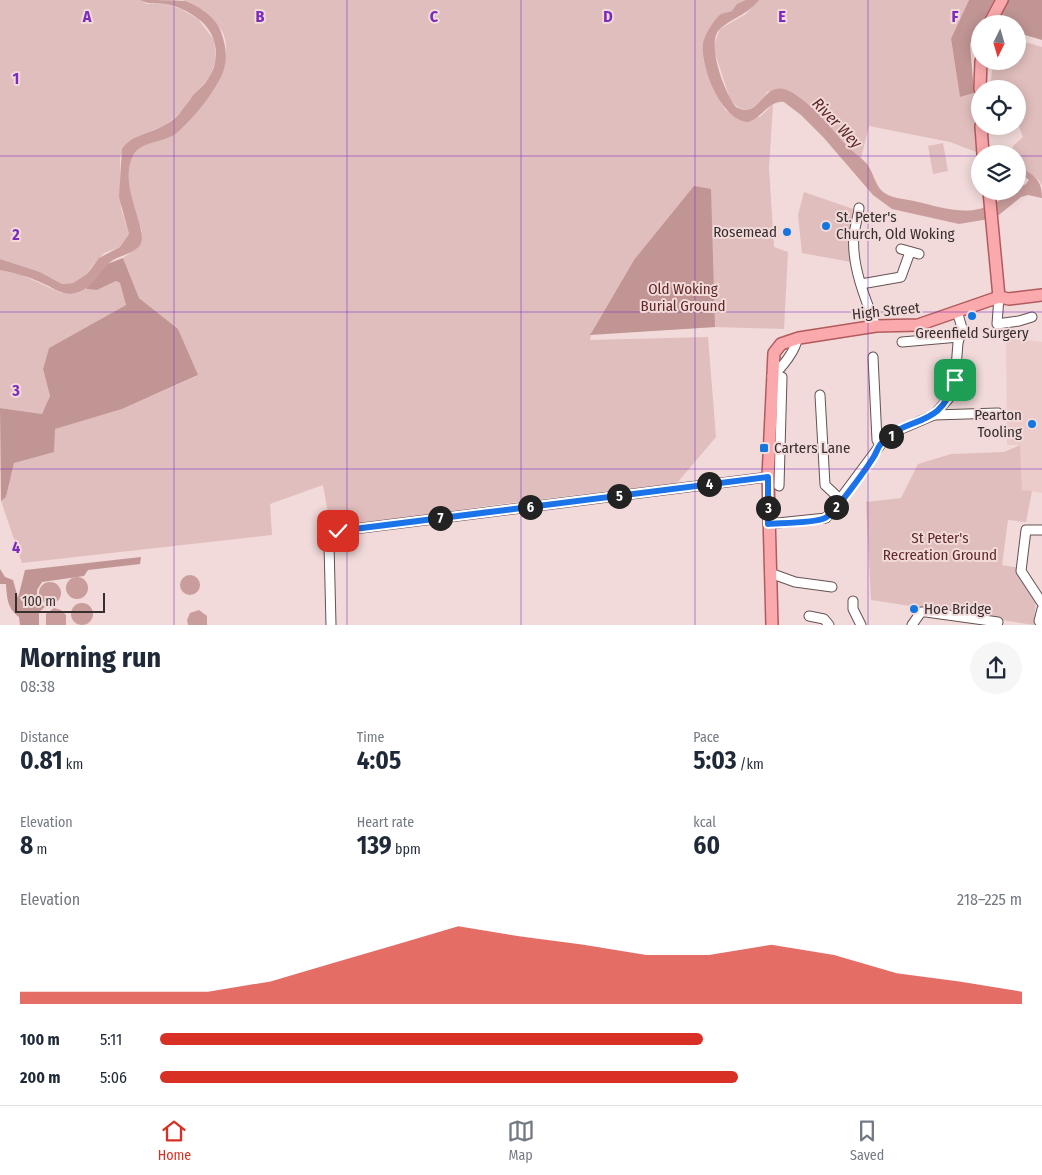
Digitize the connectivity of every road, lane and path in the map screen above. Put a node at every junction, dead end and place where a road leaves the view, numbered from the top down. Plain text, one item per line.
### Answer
1 (1002, 0) edge
2 (994, 15) edge
3 (990, 200) edge
4 (859, 208) dead end
5 (910, 252) dead end
6 (861, 284) junction
7 (1042, 295) edge
8 (999, 297) junction
9 (957, 312) junction
10 (1032, 317) dead end
11 (876, 326) junction
12 (959, 336) junction
13 (902, 342) dead end
14 (873, 357) dead end
15 (820, 395) dead end
16 (949, 398) junction
17 (955, 413) junction
18 (998, 413) dead end
19 (934, 415) junction
20 (775, 431) junction
21 (880, 445) junction
22 (768, 477) junction
23 (779, 486) dead end
24 (840, 500) junction
25 (768, 524) junction
26 (1042, 530) edge
27 (770, 573) junction
28 (832, 587) dead end
29 (852, 601) dead end
30 (1042, 603) edge
31 (1042, 610) edge
32 (809, 616) dead end
33 (1040, 624) edge
34 (331, 625) edge
35 (772, 625) edge
36 (829, 625) edge
37 (861, 625) edge
38 (912, 625) edge
39 (997, 625) edge

1 - 2 main road
3 - 8 main road
4 - 6 street
5 - 6 street
6 - 11 street
7 - 8 main road, High Street
8 - 9 main road, High Street
8 - 10 street
9 - 11 main road, High Street
9 - 12 street
11 - 20 main road, High Street
12 - 13 street
12 - 16 street
14 - 21 street
15 - 24 street
16 - 17 street
16 - 19 street
17 - 18 street
17 - 19 street
19 - 21 street
20 - 22 main road
20 - 23 street
21 - 24 street
22 - 25 main road
22 - 34 street
24 - 25 street
25 - 27 main road
26 - 30 street
27 - 28 street
27 - 35 main road
29 - 37 street
31 - 33 street
32 - 36 street
38 - 39 street

